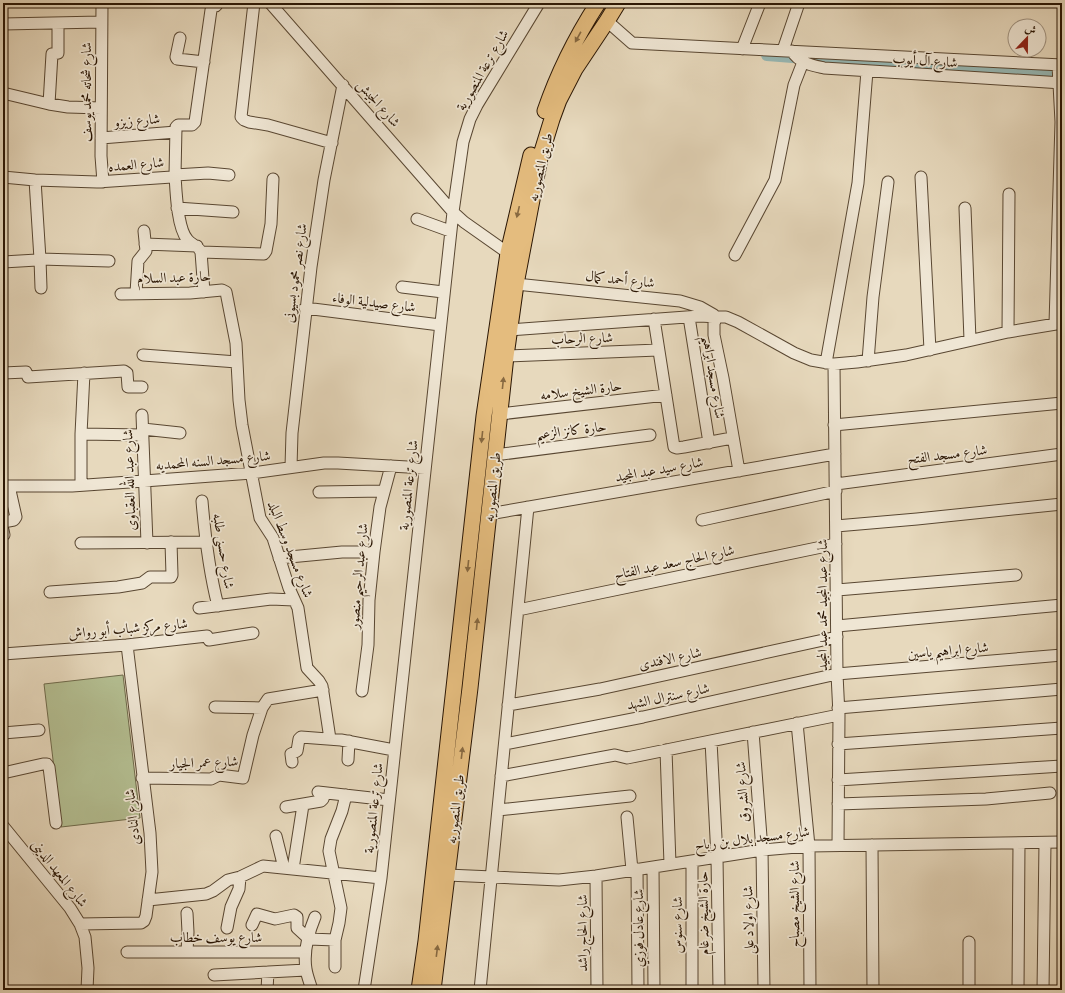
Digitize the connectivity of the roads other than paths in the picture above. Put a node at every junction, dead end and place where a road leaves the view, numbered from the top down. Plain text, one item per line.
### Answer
1 (102, 3) edge
2 (218, 3) edge
3 (254, 3) edge
4 (270, 3) edge
5 (539, 3) edge
6 (598, 3) edge
7 (618, 3) edge
8 (760, 3) edge
9 (799, 3) edge
10 (607, 21) junction
11 (101, 22) junction
12 (58, 23) junction
13 (3, 24) edge
14 (180, 38) dead end
15 (742, 49) junction
16 (787, 51) junction
17 (204, 62) junction
18 (803, 62) junction
19 (867, 72) junction
20 (1060, 74) edge
21 (343, 85) junction
22 (3, 93) edge
23 (50, 104) junction
24 (101, 108) junction
25 (176, 132) junction
26 (101, 138) junction
27 (332, 143) junction
28 (175, 175) junction
29 (229, 175) dead end
30 (3, 177) edge
31 (921, 177) dead end
32 (274, 179) dead end
33 (35, 180) junction
34 (103, 182) junction
35 (888, 182) dead end
36 (1009, 194) dead end
37 (177, 208) junction
38 (965, 208) dead end
39 (233, 212) dead end
40 (453, 212) junction
41 (416, 219) dead end
42 (144, 231) dead end
43 (450, 231) junction
44 (145, 244) junction
45 (199, 249) junction
46 (508, 253) junction
47 (735, 255) dead end
48 (40, 259) junction
49 (109, 261) dead end
50 (3, 262) edge
51 (516, 284) junction
52 (402, 287) dead end
53 (41, 288) dead end
54 (204, 292) junction
55 (443, 292) junction
56 (136, 293) junction
57 (121, 294) dead end
58 (226, 294) joint
59 (306, 308) junction
60 (689, 316) junction
61 (716, 317) junction
62 (654, 319) junction
63 (1059, 323) edge
64 (440, 325) junction
65 (509, 330) junction
66 (1008, 332) junction
67 (970, 340) junction
68 (658, 350) junction
69 (930, 350) junction
70 (143, 355) dead end
71 (506, 356) junction
72 (868, 361) junction
73 (237, 362) junction
74 (830, 363) junction
75 (3, 373) edge
76 (84, 373) junction
77 (142, 387) dead end
78 (666, 395) junction
79 (1062, 403) edge
80 (500, 414) junction
81 (142, 416) dead end
82 (834, 425) junction
83 (143, 432) junction
84 (180, 433) dead end
85 (81, 434) junction
86 (650, 435) dead end
87 (732, 438) junction
88 (709, 443) junction
89 (835, 454) junction
90 (1062, 454) edge
91 (495, 455) junction
92 (391, 466) junction
93 (291, 467) junction
94 (424, 468) junction
95 (738, 471) junction
96 (252, 473) junction
97 (144, 481) junction
98 (81, 485) junction
99 (6, 486) edge
100 (836, 487) junction
101 (384, 491) junction
102 (319, 492) dead end
103 (202, 501) dead end
104 (1062, 504) edge
105 (528, 507) junction
106 (489, 514) junction
107 (702, 520) dead end
108 (3, 522) edge
109 (836, 526) junction
110 (171, 542) junction
111 (205, 542) junction
112 (81, 543) dead end
113 (147, 543) junction
114 (836, 544) junction
115 (374, 552) junction
116 (279, 558) junction
117 (1016, 575) dead end
118 (837, 590) junction
119 (50, 592) dead end
120 (294, 600) junction
121 (1062, 605) edge
122 (218, 606) junction
123 (199, 608) dead end
124 (518, 610) junction
125 (837, 631) junction
126 (253, 633) dead end
127 (127, 645) junction
128 (3, 654) edge
129 (1062, 655) edge
130 (837, 674) junction
131 (454, 686) junction
132 (470, 688) junction
133 (1062, 689) edge
134 (323, 690) junction
135 (362, 691) dead end
136 (508, 706) junction
137 (215, 707) dead end
138 (262, 708) junction
139 (838, 711) junction
140 (797, 723) junction
141 (1062, 728) edge
142 (39, 730) dead end
143 (753, 732) junction
144 (3, 733) edge
145 (330, 739) junction
146 (349, 741) junction
147 (711, 741) junction
148 (505, 744) junction
149 (838, 744) junction
150 (394, 750) junction
151 (666, 750) junction
152 (348, 760) dead end
153 (292, 762) dead end
154 (1062, 766) edge
155 (3, 773) edge
156 (501, 776) junction
157 (142, 778) junction
158 (838, 780) junction
159 (1050, 793) dead end
160 (346, 795) junction
161 (630, 796) dead end
162 (389, 800) junction
163 (838, 804) junction
164 (303, 805) junction
165 (286, 807) dead end
166 (498, 810) junction
167 (627, 817) dead end
168 (56, 823) dead end
169 (3, 826) edge
170 (276, 836) dead end
171 (1062, 842) edge
172 (1019, 843) junction
173 (1045, 843) junction
174 (838, 845) junction
175 (872, 845) junction
176 (809, 846) junction
177 (762, 850) junction
178 (717, 857) junction
179 (692, 861) junction
180 (670, 864) junction
181 (653, 867) junction
182 (289, 869) junction
183 (634, 869) junction
184 (334, 873) junction
185 (447, 875) junction
186 (596, 876) junction
187 (240, 877) junction
188 (491, 877) junction
189 (381, 878) junction
190 (148, 900) junction
191 (277, 907) dead end
192 (187, 913) dead end
193 (314, 917) dead end
194 (277, 919) junction
195 (80, 924) junction
196 (252, 925) dead end
197 (227, 928) dead end
198 (307, 938) junction
199 (335, 940) junction
200 (969, 942) dead end
201 (127, 952) dead end
202 (187, 952) junction
203 (305, 952) junction
204 (335, 967) dead end
205 (306, 970) junction
206 (268, 972) junction
207 (214, 975) dead end
208 (87, 990) edge
209 (267, 990) edge
210 (312, 990) edge
211 (364, 990) edge
212 (419, 990) edge
213 (433, 990) edge
214 (480, 990) edge
215 (597, 990) edge
216 (638, 990) edge
217 (654, 990) edge
218 (692, 990) edge
219 (719, 990) edge
220 (764, 990) edge
221 (810, 990) edge
222 (873, 990) edge
223 (969, 990) edge
224 (1018, 990) edge
225 (1043, 990) edge

1 - 11 street, شارع شحاته محمد يوسف
2 - 17 street
3 - 27 street
4 - 21 street, شارع الجيش
5 - 40 street, شارع ترعة المنصورية
6 -> 46 main road, طريق المنصوريه
7 - 10 main road, طريق المنصوريه
8 - 15 street
9 - 16 street
10 - 15 street, شارع آل أيوب
10 - 51 main road, طريق المنصوريه
11 - 12 street
11 - 24 street, شارع شحاته محمد يوسف
12 - 13 street
12 - 23 street
14 - 17 street
15 - 16 street, شارع آل أيوب
16 - 18 street, شارع آل أيوب
16 - 20 street, شارع آل أيوب
17 - 25 street
18 - 19 street, شارع آل أيوب
18 - 47 street
19 - 20 street, شارع آل أيوب
19 - 74 street, شارع عبد المجيد محمد عبد المجيد
20 - 63 street
21 - 27 street, شارع نصر محمود بسيونى
21 - 40 street, شارع الجيش
22 - 23 street
23 - 24 street
24 - 26 street, شارع شحاته محمد يوسف
25 - 26 street, شارع زيزو
25 - 28 street, شارع العمده
26 - 34 street, شارع شحاته محمد يوسف
27 - 59 street, شارع نصر محمود بسيونى
28 - 29 street
28 - 34 street, شارع العمده
28 - 37 street
30 - 33 street, شارع العمده
31 - 69 street
32 - 45 street
33 - 34 street, شارع العمده
33 - 48 street
35 - 72 street
36 - 66 street
37 - 39 street
37 - 45 street
38 - 67 street
40 - 43 street, شارع ترعة المنصورية
40 - 46 street, شارع الجيش
41 - 43 street
42 - 44 street
43 - 55 street, شارع ترعة المنصورية
44 - 45 street
44 - 56 street
45 - 54 street
46 -> 131 main road, طريق المنصوريه
48 - 49 street
48 - 50 street
48 - 53 street
51 - 61 street, شارع أحمد كمال
51 - 65 main road, طريق المنصوريه
52 - 55 street
54 - 56 street, حارة عبد السلام
54 - 58 street, حارة عبد السلام
55 - 64 street, شارع ترعة المنصورية
56 - 57 street, حارة عبد السلام
58 - 73 street, شارع مسجد وسط البلد
59 - 64 street, شارع صيدلية الوفاء
59 - 93 street, شارع نصر محمود بسيونى
60 - 61 street
60 - 62 street
60 - 88 street, شارع مسجد ابراهيم
61 - 74 street
61 - 87 street
62 - 65 street
62 - 68 street
63 - 66 street
64 - 94 street, شارع ترعة المنصورية
65 - 71 main road, طريق المنصوريه
66 - 67 street
67 - 69 street
68 - 71 street, شارع الرحاب
68 - 78 street
69 - 72 street
70 - 73 street
80 -> 71 main road, طريق المنصوريه
72 - 74 street
73 - 96 street, شارع مسجد وسط البلد
74 - 82 street, شارع عبد المجيد محمد عبد المجيد
75 - 76 street
76 - 77 street
76 - 85 street
78 - 80 street, حارة الشيخ سلامه
78 - 88 street
79 - 82 street
80 - 91 main road, طريق المنصوريه
81 - 83 street, شارع عبد الله العقباوى
82 - 89 street, شارع عبد المجيد محمد عبد المجيد
83 - 84 street
83 - 85 street
83 - 97 street, شارع عبد الله العقباوى
85 - 98 street
86 - 91 street, حارة كانز الزعيم
87 - 88 street
87 - 95 street
89 - 95 street, شارع سيد عبد المجيد
89 - 100 street, شارع عبد المجيد محمد عبد المجيد
90 - 100 street, شارع مسجد الفتح
91 - 106 main road, طريق المنصوريه
92 - 93 street, شارع مسجد السنه المحمديه
92 - 94 street, شارع مسجد السنه المحمديه
92 - 101 street, شارع عبد الرحيم منصور
93 - 96 street, شارع مسجد السنه المحمديه
94 - 150 street, شارع ترعة المنصورية
95 - 105 street, شارع سيد عبد المجيد
96 - 97 street, شارع مسجد السنه المحمديه
96 - 116 street, شارع مسجد وسط البلد
97 - 98 street, شارع مسجد السنه المحمديه
97 - 113 street, شارع عبد الله العقباوى
98 - 99 street, شارع مسجد السنه المحمديه
99 - 108 street
100 - 107 street, شارع مسجد الفتح
100 - 109 street, شارع عبد المجيد محمد عبد المجيد
101 - 102 street
101 - 115 street, شارع عبد الرحيم منصور
103 - 111 street, شارع حسنى طلبه
104 - 109 street
105 - 106 street, شارع سيد عبد المجيد
105 - 124 street
132 -> 106 main road, طريق المنصوريه
109 - 114 street, شارع عبد المجيد محمد عبد المجيد
110 - 111 street
110 - 113 street
110 - 119 street
111 - 122 street, شارع حسنى طلبه
112 - 113 street
114 - 118 street, شارع عبد المجيد محمد عبد المجيد
114 - 124 street, شارع الحاج سعد عبد الفتاح
115 - 116 street
115 - 135 street, شارع عبد الرحيم منصور
116 - 120 street, شارع مسجد وسط البلد
117 - 118 street
118 - 125 street, شارع عبد المجيد محمد عبد المجيد
120 - 122 street
120 - 134 street, شارع مسجد وسط البلد
121 - 125 street, شارع الافندى
122 - 123 street
124 - 136 street
125 - 130 street, شارع عبد المجيد محمد عبد المجيد
125 - 136 street, شارع الافندى
126 - 127 street, شارع مركز شباب أبو رواش
127 - 128 street, شارع مركز شباب أبو رواش
127 - 157 street, شارع النادى
129 - 130 street, شارع ابراهيم ياسين
130 - 139 street, شارع عبد المجيد محمد عبد المجيد
130 - 148 street, شارع سنترال الشهد
131 - 132 main road
131 - 212 main road, طريق المنصوريه
185 -> 132 main road, طريق المنصوريه
133 - 139 street
134 - 138 street
134 - 145 street, شارع مسجد وسط البلد
136 - 148 street
137 - 138 street
138 - 157 street, شارع عمر الجيار
139 - 140 street
139 - 149 street, شارع عبد المجيد محمد عبد المجيد
140 - 143 street
140 - 176 street, شارع الشيخ مصباح
141 - 149 street
142 - 144 street
143 - 147 street
143 - 177 street, شارع الشروق
145 - 146 street
145 - 153 street
146 - 150 street
146 - 152 street
147 - 151 street
147 - 178 street, حارة الشيخ ضرغام
148 - 156 street
149 - 158 street, شارع عبد المجيد محمد عبد المجيد
150 - 162 street, شارع ترعة المنصورية
151 - 156 street
151 - 180 street
154 - 158 street
155 - 168 street
156 - 166 street
157 - 190 street, شارع النادى
158 - 163 street, شارع عبد المجيد محمد عبد المجيد
159 - 163 street
160 - 162 street
160 - 164 street
160 - 184 street
161 - 166 street
162 - 189 street, شارع ترعة المنصورية
163 - 174 street, شارع عبد المجيد محمد عبد المجيد
164 - 165 street
164 - 182 street
166 - 188 street
167 - 183 street
169 - 195 street, شارع المعهد الدينى
170 - 182 street
171 - 173 street, شارع مسجد بلال بن رباح
172 - 173 street, شارع مسجد بلال بن رباح
172 - 175 street, شارع مسجد بلال بن رباح
172 - 224 street
173 - 225 street
174 - 175 street, شارع مسجد بلال بن رباح
174 - 176 street, شارع مسجد بلال بن رباح
175 - 222 street
176 - 177 street, شارع مسجد بلال بن رباح
176 - 221 street, شارع الشيخ مصباح
177 - 178 street, شارع مسجد بلال بن رباح
177 - 220 street, شارع اولاد على
178 - 179 street, شارع مسجد بلال بن رباح
178 - 219 street, حارة الشيخ ضرغام
179 - 180 street, شارع مسجد بلال بن رباح
179 - 218 street, شارع سنوس
180 - 181 street, شارع مسجد بلال بن رباح
181 - 183 street, شارع مسجد بلال بن رباح
181 - 217 street, شارع عادل فوزي
182 - 184 street
182 - 187 street
183 - 186 street, شارع مسجد بلال بن رباح
183 - 216 street
184 - 189 street
184 - 199 street
185 - 188 street, شارع مسجد بلال بن رباح
213 -> 185 main road, طريق المنصوريه
186 - 188 street, شارع مسجد بلال بن رباح
186 - 215 street, شارع الحاج راشد
187 - 190 street
187 - 197 street
188 - 214 street
189 - 211 street, شارع ترعة المنصورية
190 - 195 street, شارع النادى
191 - 194 street
192 - 202 street
193 - 198 street
194 - 196 street
194 - 198 street
195 - 208 street, شارع المعهد الدينى
198 - 199 street
198 - 203 street
199 - 204 street
200 - 223 street
201 - 202 street, شارع يوسف خطاب
202 - 203 street, شارع يوسف خطاب
203 - 205 street
205 - 206 street
205 - 210 street
206 - 207 street
206 - 209 street

